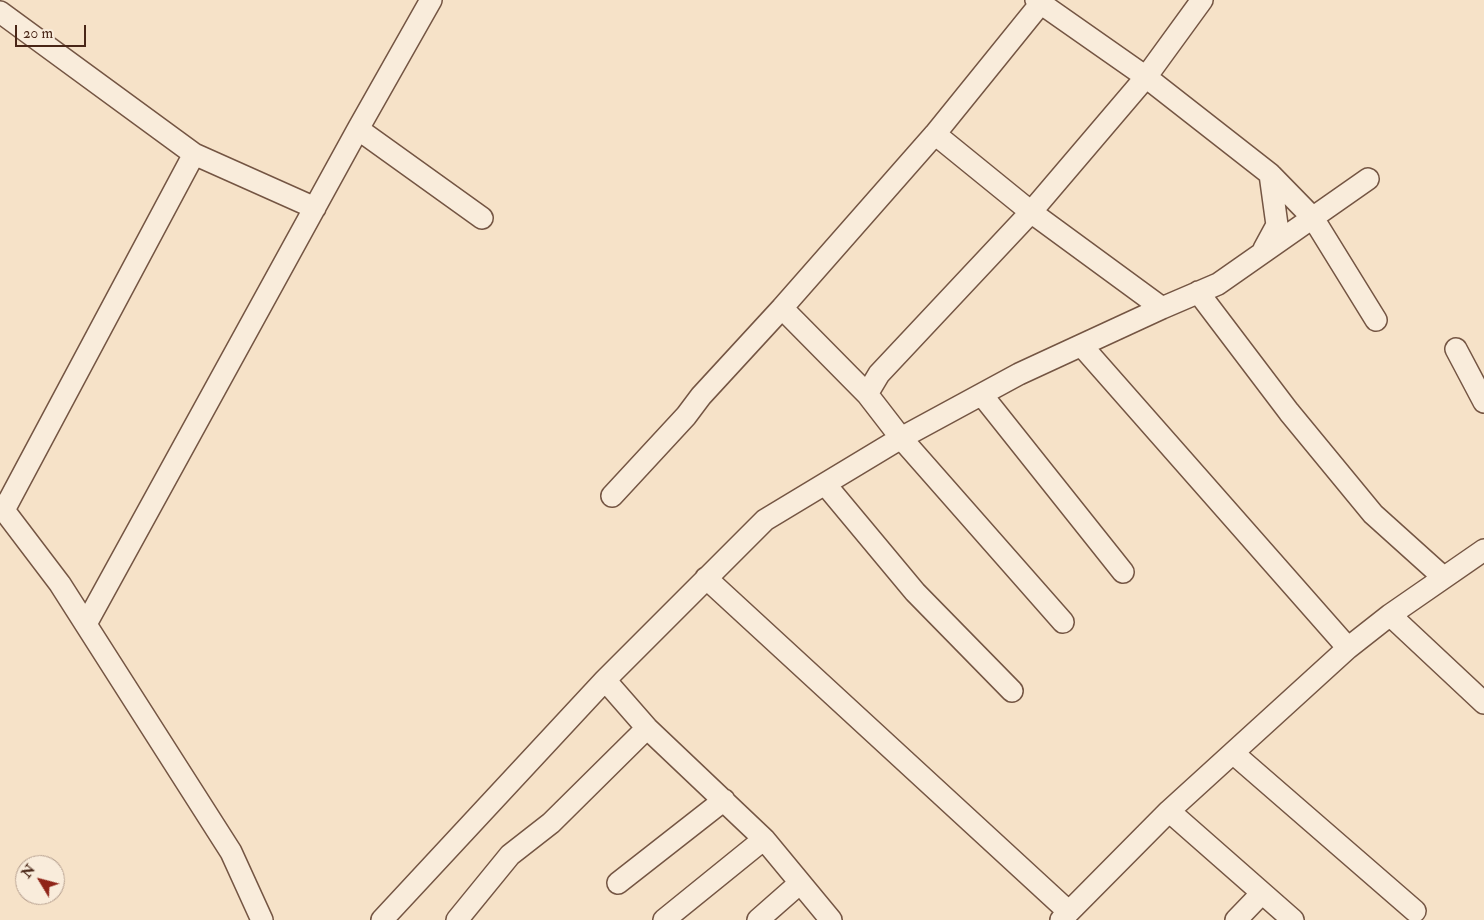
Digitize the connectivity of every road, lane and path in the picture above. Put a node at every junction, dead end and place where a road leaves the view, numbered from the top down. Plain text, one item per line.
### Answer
1 (431, 0) edge
2 (1202, 0) edge
3 (1039, 2) edge
4 (0, 12) edge
5 (1146, 77) junction
6 (358, 129) junction
7 (935, 134) junction
8 (194, 154) junction
9 (1270, 174) junction
10 (1368, 179) dead end
11 (314, 208) junction
12 (1031, 212) junction
13 (482, 218) dead end
14 (1313, 218) junction
15 (1262, 254) junction
16 (1198, 292) junction
17 (782, 308) junction
18 (1162, 308) junction
19 (1376, 320) dead end
20 (1082, 346) junction
21 (1456, 349) dead end
22 (867, 394) junction
23 (982, 394) junction
24 (1484, 402) edge
25 (901, 438) junction
26 (825, 484) junction
27 (612, 496) dead end
28 (2, 507) edge
29 (1484, 550) edge
30 (1123, 572) dead end
31 (1443, 577) junction
32 (706, 578) junction
33 (1390, 615) junction
34 (1063, 622) dead end
35 (86, 624) junction
36 (1348, 648) junction
37 (605, 680) junction
38 (1012, 691) dead end
39 (1484, 702) edge
40 (647, 728) junction
41 (1232, 753) junction
42 (724, 800) junction
43 (1169, 811) junction
44 (764, 839) junction
45 (800, 883) junction
46 (618, 884) dead end
47 (1262, 893) junction
48 (1415, 911) dead end
49 (1065, 916) edge
50 (262, 920) edge
51 (382, 920) edge
52 (457, 920) edge
53 (664, 920) edge
54 (758, 920) edge
55 (831, 920) edge
56 (1236, 920) edge
57 (1292, 920) edge

1 - 6 street
2 - 5 street
3 - 5 street
3 - 7 street
4 - 8 street
5 - 9 street
5 - 12 street
6 - 11 street
6 - 13 street
7 - 12 street
7 - 17 street
8 - 11 street
8 - 28 street
9 - 14 street
9 - 15 street
10 - 14 street
11 - 35 street
12 - 18 street
12 - 22 street
14 - 15 street
14 - 19 street
15 - 16 street
16 - 18 street
16 - 31 street
17 - 22 street
17 - 27 street
18 - 20 street
20 - 23 street
20 - 36 street
21 - 24 street
22 - 25 street
23 - 25 street
23 - 30 street
25 - 26 street
25 - 34 street
26 - 32 street
26 - 38 street
28 - 35 street
29 - 31 street
31 - 33 street
32 - 37 street
32 - 49 street
33 - 36 street
33 - 39 street
35 - 50 street
36 - 41 street
37 - 40 street
37 - 51 street
40 - 42 street
40 - 52 street
41 - 43 street
41 - 48 street
42 - 44 street
42 - 46 street
43 - 47 street
43 - 49 street
44 - 45 street
44 - 53 street
45 - 54 street
45 - 55 street
47 - 56 street
47 - 57 street

